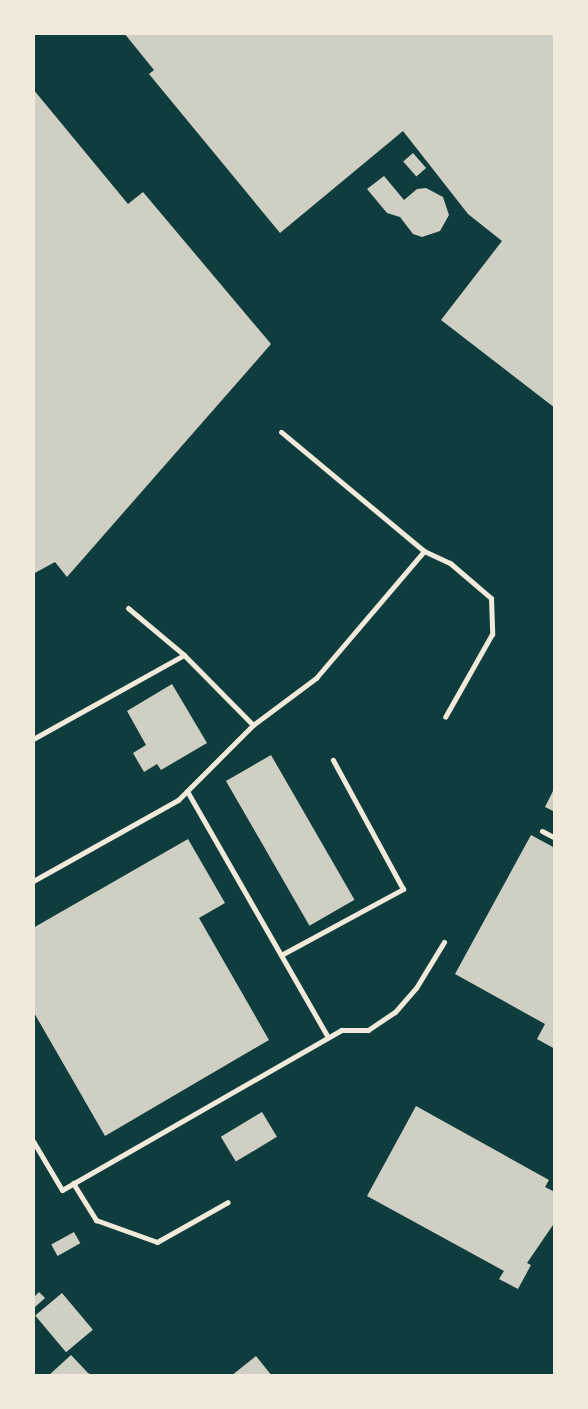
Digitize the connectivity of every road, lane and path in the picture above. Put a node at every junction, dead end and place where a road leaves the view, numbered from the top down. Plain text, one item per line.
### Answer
1 (281, 432) dead end
2 (424, 551) junction
3 (128, 608) dead end
4 (184, 654) junction
5 (445, 717) dead end
6 (253, 725) junction
7 (33, 739) edge
8 (332, 760) dead end
9 (187, 791) junction
10 (542, 831) dead end
11 (555, 838) edge
12 (33, 881) edge
13 (443, 942) dead end
14 (281, 955) junction
15 (328, 1037) junction
16 (33, 1141) edge
17 (73, 1183) junction
18 (228, 1202) dead end

1 - 2 lane
2 - 5 lane
2 - 6 lane
3 - 4 lane
4 - 6 lane
4 - 7 lane
6 - 9 lane
8 - 14 lane
9 - 12 lane
9 - 14 lane
10 - 11 lane
13 - 15 lane
14 - 15 lane
15 - 17 lane
16 - 17 lane
17 - 18 lane

